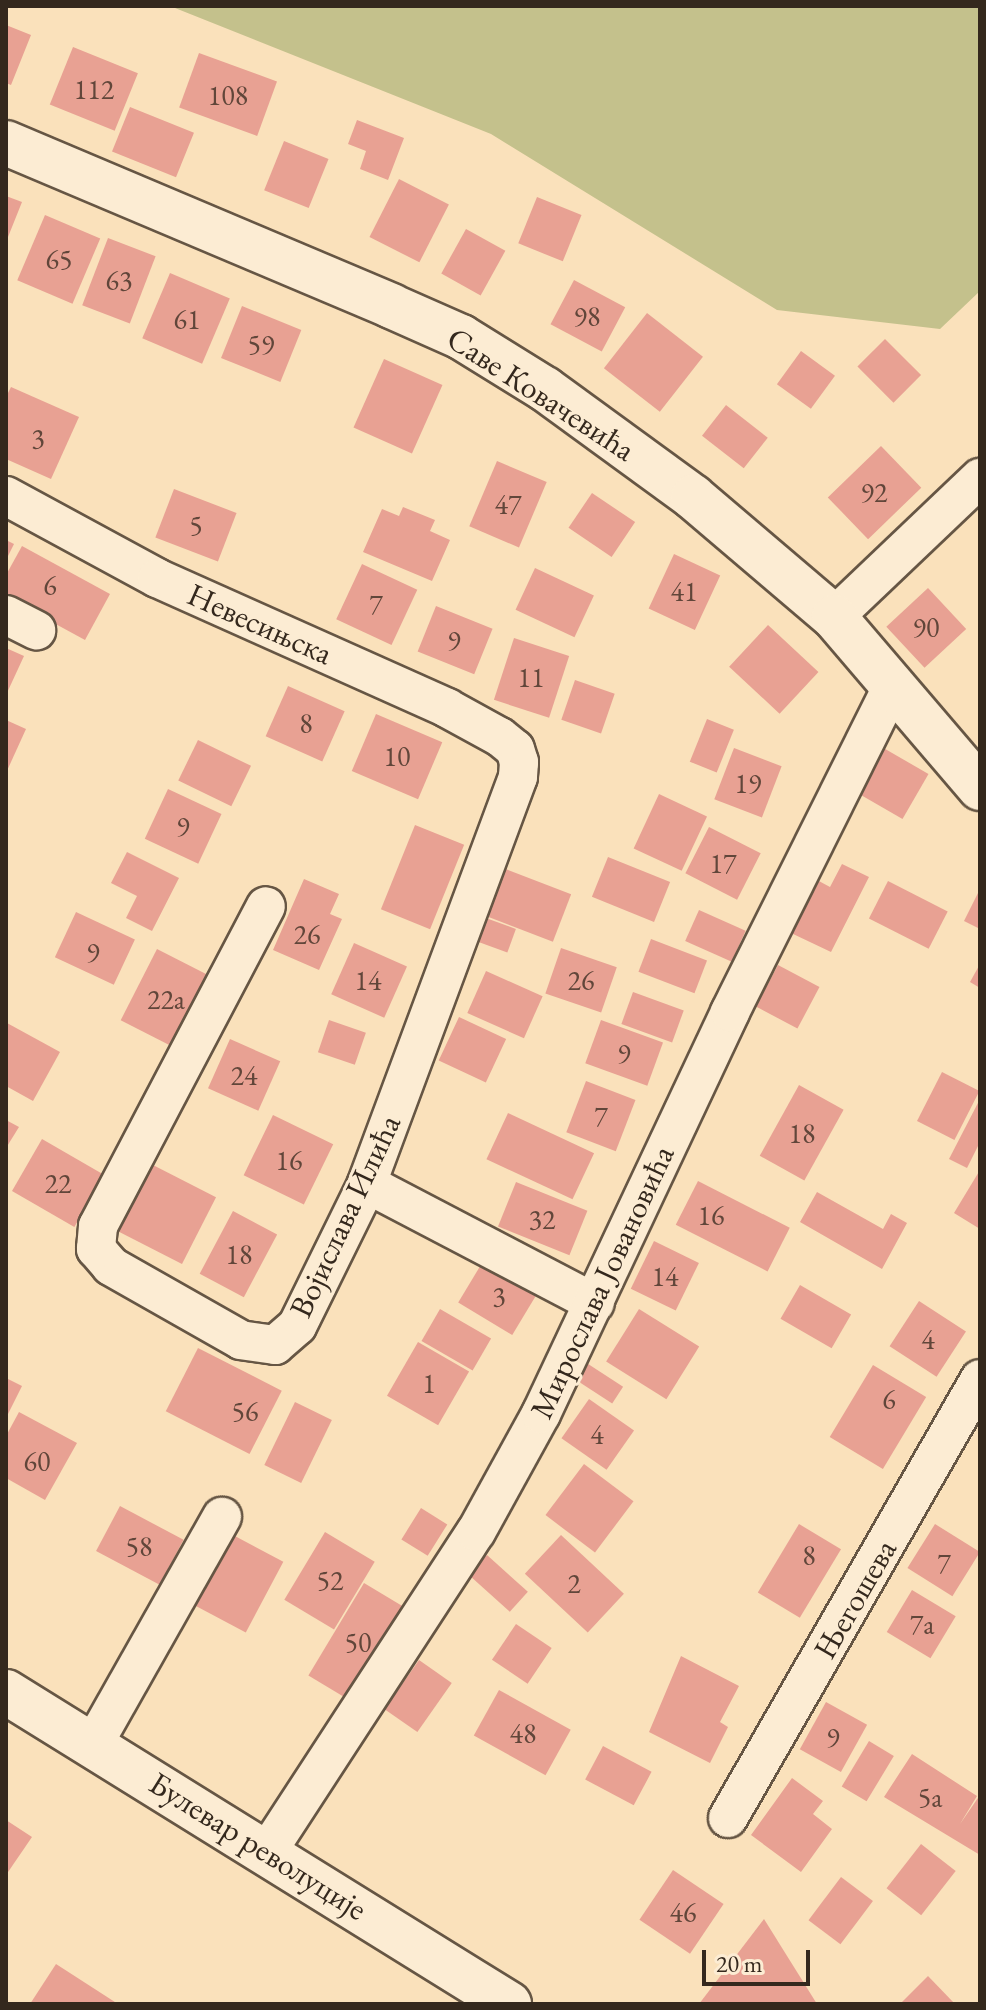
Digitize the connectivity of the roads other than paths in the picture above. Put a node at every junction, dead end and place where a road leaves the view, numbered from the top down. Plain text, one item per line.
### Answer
1 (6, 143) edge
2 (980, 478) edge
3 (6, 496) edge
4 (834, 617) junction
5 (892, 687) junction
6 (515, 749) joint
7 (980, 788) edge
8 (266, 906) dead end
9 (367, 1184) junction
10 (595, 1303) junction
11 (980, 1379) edge
12 (222, 1517) dead end
13 (6, 1692) edge
14 (94, 1743) junction
15 (728, 1818) dead end
16 (267, 1852) junction
17 (509, 2004) edge

1 - 4 street, Саве Ковачевића
2 - 4 street
3 - 6 street, Невесињска
4 - 5 street, Саве Ковачевића
5 - 7 street, Саве Ковачевића
5 - 10 street, Мирослава Јовановића
6 - 9 street, Војислава Илића
8 - 9 street, Војислава Илића
9 - 10 street
10 - 16 street, Мирослава Јовановића
11 - 15 street, Његошева
12 - 14 street
13 - 14 street, Булевар револуције
14 - 16 street, Булевар револуције
16 - 17 street, Булевар револуције

